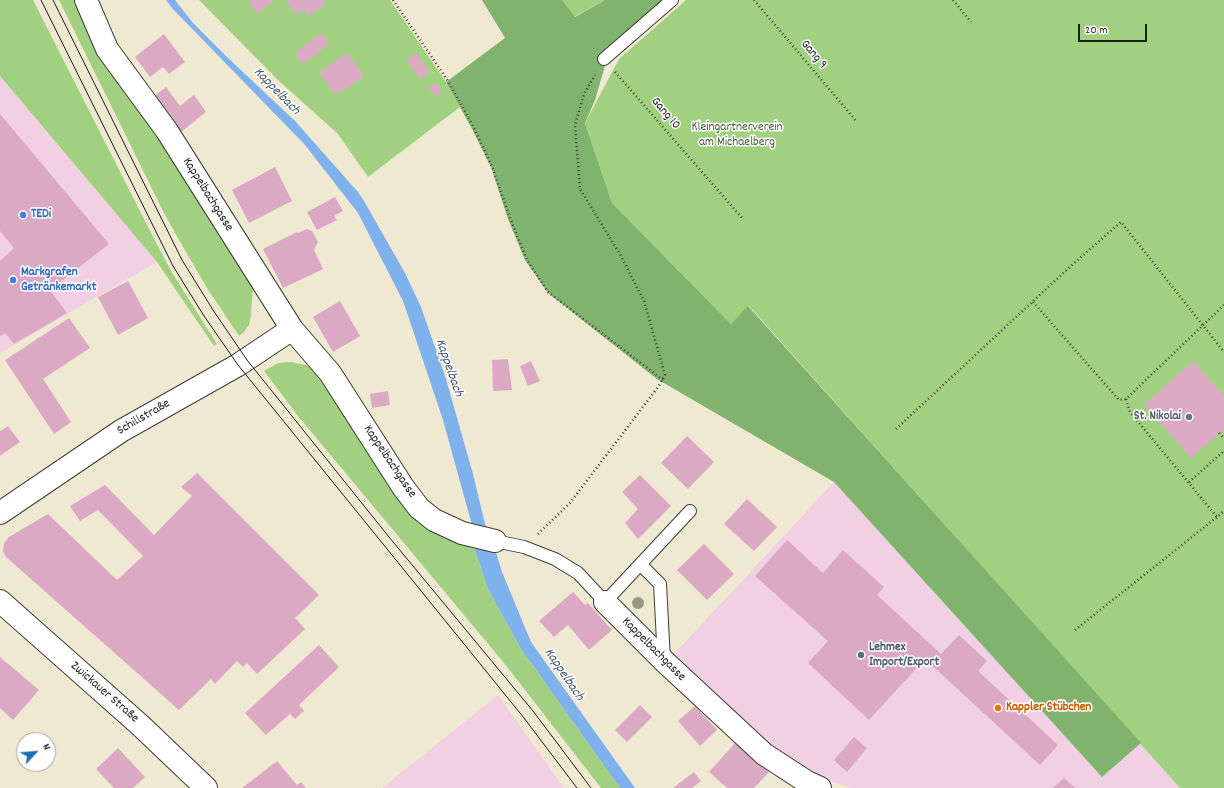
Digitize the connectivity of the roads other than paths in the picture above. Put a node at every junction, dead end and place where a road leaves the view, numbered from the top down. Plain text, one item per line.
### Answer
1 (86, 0) edge
2 (672, 0) edge
3 (604, 59) road end
4 (292, 329) junction
5 (690, 511) dead end
6 (0, 513) edge
7 (495, 541) joint
8 (641, 565) junction
9 (0, 601) edge
10 (605, 602) junction
11 (664, 662) junction
12 (206, 788) edge
13 (820, 788) edge

1 - 4 street, Kappelbachgasse
2 - 3 lane
4 - 6 street, Schillstraße
4 - 7 street, Kappelbachgasse
5 - 8 lane
7 - 10 lane, Kappelbachgasse
8 - 10 lane
8 - 11 lane
9 - 12 street, Zwickauer Straße
10 - 11 street, Kappelbachgasse
11 - 13 street, Kappelbachgasse

